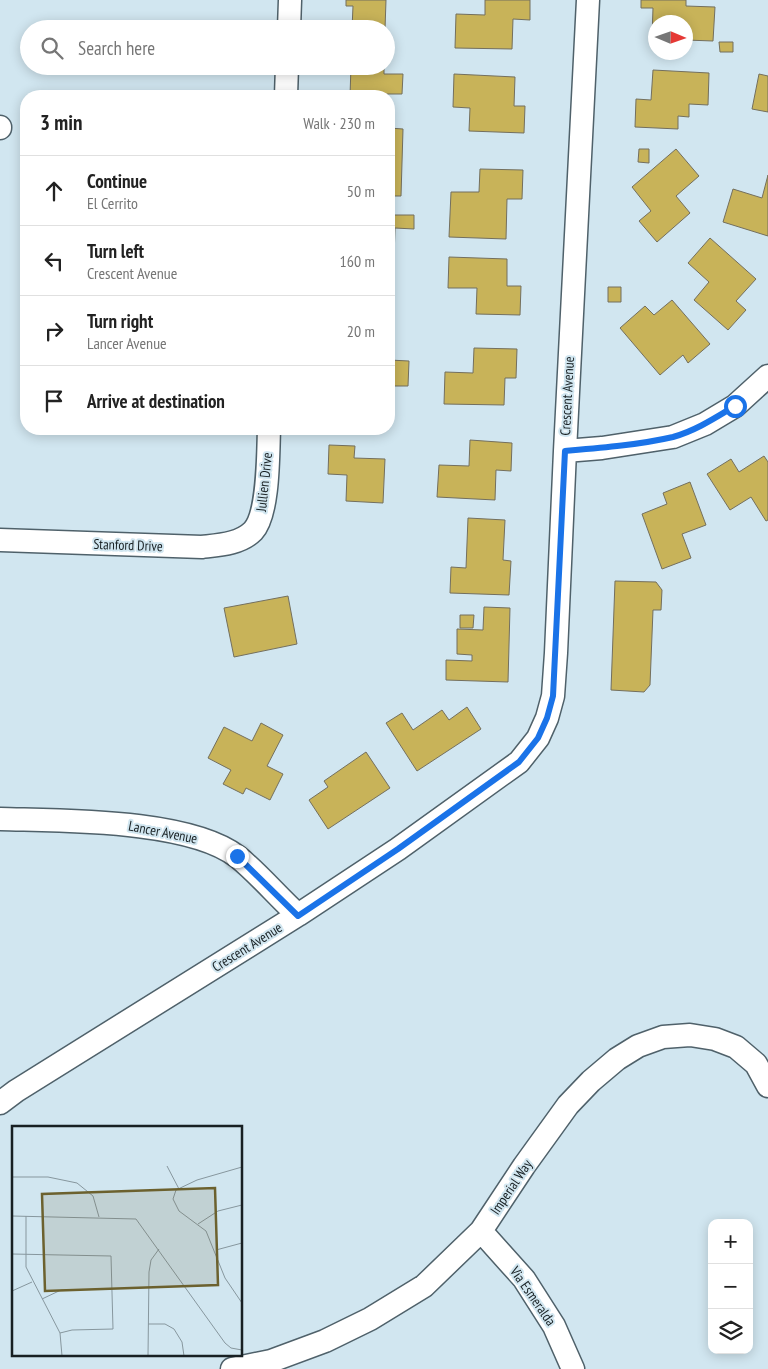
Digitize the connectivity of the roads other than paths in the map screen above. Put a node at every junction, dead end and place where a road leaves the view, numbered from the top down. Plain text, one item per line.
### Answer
1 (290, 0) edge
2 (588, 0) edge
3 (289, 20) edge
4 (287, 75) edge
5 (286, 90) edge
6 (768, 376) edge
7 (269, 435) edge
8 (565, 451) junction
9 (252, 532) joint
10 (0, 540) edge
11 (0, 819) edge
12 (298, 916) junction
13 (768, 1086) edge
14 (0, 1103) edge
15 (481, 1231) junction
16 (272, 1365) edge
17 (232, 1369) edge
18 (573, 1369) edge

1 - 3 street
2 - 8 street, Crescent Avenue
4 - 5 street
6 - 8 street
7 - 9 street, Jullien Drive
8 - 12 street, Crescent Avenue
9 - 10 street, Stanford Drive
11 - 12 street, Lancer Avenue
12 - 14 street, Crescent Avenue
13 - 15 street, Imperial Way
15 - 16 street, Imperial Way
15 - 18 street, Via Esmeralda
16 - 17 street, Imperial Way

